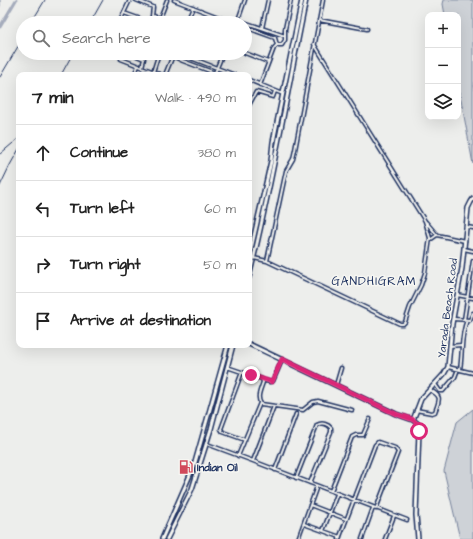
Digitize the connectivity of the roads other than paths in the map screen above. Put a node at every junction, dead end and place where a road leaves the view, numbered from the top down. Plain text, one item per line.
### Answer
1 (130, 0) edge
2 (136, 0) edge
3 (167, 0) edge
4 (174, 0) edge
5 (245, 0) edge
6 (268, 0) edge
7 (291, 0) edge
8 (302, 0) edge
9 (306, 0) edge
10 (323, 0) edge
11 (178, 1) edge
12 (192, 7) junction
13 (124, 12) junction
14 (210, 14) joint
15 (122, 16) edge
16 (133, 16) edge
17 (152, 16) edge
18 (161, 16) edge
19 (189, 16) edge
20 (216, 16) edge
21 (239, 16) edge
22 (319, 20) junction
23 (252, 25) edge
24 (262, 28) junction
25 (367, 29) dead end
26 (252, 30) edge
27 (285, 36) junction
28 (314, 44) junction
29 (277, 45) junction
30 (252, 55) edge
31 (123, 60) edge
32 (144, 60) edge
33 (157, 60) edge
34 (170, 60) edge
35 (182, 60) edge
36 (196, 60) edge
37 (221, 60) edge
38 (269, 62) junction
39 (138, 66) junction
40 (142, 67) junction
41 (217, 68) junction
42 (149, 70) joint
43 (135, 72) edge
44 (153, 72) joint
45 (165, 72) edge
46 (210, 72) edge
47 (216, 72) edge
48 (227, 72) edge
49 (252, 81) edge
50 (260, 85) junction
51 (275, 91) junction
52 (285, 95) junction
53 (252, 99) edge
54 (473, 200) edge
55 (425, 221) junction
56 (467, 226) junction
57 (473, 228) edge
58 (255, 231) junction
59 (259, 232) junction
60 (437, 235) junction
61 (430, 240) junction
62 (465, 241) junction
63 (252, 244) edge
64 (464, 249) junction
65 (473, 251) edge
66 (254, 258) junction
67 (267, 261) junction
68 (473, 261) edge
69 (252, 266) edge
70 (472, 273) edge
71 (457, 296) junction
72 (468, 297) junction
73 (473, 298) edge
74 (473, 313) edge
75 (453, 319) junction
76 (466, 320) junction
77 (252, 345) edge
78 (461, 345) junction
79 (450, 346) junction
80 (227, 348) edge
81 (231, 348) edge
82 (282, 359) junction
83 (227, 367) junction
84 (448, 367) junction
85 (341, 368) dead end
86 (459, 369) junction
87 (242, 372) junction
88 (473, 373) edge
89 (262, 379) junction
90 (435, 384) junction
91 (336, 385) junction
92 (430, 390) junction
93 (260, 403) junction
94 (274, 406) junction
95 (352, 410) dead end
96 (416, 410) junction
97 (296, 414) dead end
98 (370, 419) dead end
99 (413, 420) junction
100 (245, 440) junction
101 (207, 444) junction
102 (238, 456) junction
103 (253, 461) junction
104 (275, 470) junction
105 (296, 478) junction
106 (310, 483) junction
107 (317, 486) junction
108 (331, 492) junction
109 (337, 494) junction
110 (354, 500) junction
111 (310, 505) junction
112 (375, 508) junction
113 (330, 512) junction
114 (394, 516) junction
115 (347, 519) junction
116 (407, 520) dead end
117 (303, 524) junction
118 (323, 531) junction
119 (340, 538) edge
120 (162, 539) edge
121 (167, 539) edge
122 (298, 539) edge
123 (362, 539) edge
124 (385, 539) edge
125 (418, 539) edge

1 - 13 street
2 - 17 street
3 - 18 street
4 - 11 street
5 - 21 street
6 - 24 street
7 - 27 street
8 - 52 main road
9 - 52 main road
10 - 22 street
11 - 12 street
12 - 14 street
12 - 19 street
13 - 15 street
13 - 16 street
14 - 20 street
22 - 25 street
22 - 28 street
23 - 24 street
24 - 27 street
26 - 29 street
27 - 29 street
28 - 55 street
28 - 67 street
29 - 38 street
30 - 38 street
31 - 39 street
32 - 40 street
33 - 44 street
34 - 45 street
35 - 46 street
36 - 41 street
37 - 41 street
38 - 50 street
39 - 40 street
39 - 43 street
40 - 42 street
41 - 47 street
41 - 48 street
42 - 44 street
49 - 50 street
50 - 51 street
51 - 52 street
51 - 53 street
52 - 58 main road
52 - 59 main road
54 - 56 main road, Yarada Beach Road
55 - 60 street
55 - 61 street
56 - 57 street
56 - 62 main road, Yarada Beach Road
58 - 59 main road
58 - 63 main road
59 - 66 main road
60 - 61 street
60 - 62 street
61 - 67 street
62 - 64 main road, Yarada Beach Road
64 - 65 street
64 - 71 main road, Yarada Beach Road
66 - 67 street
66 - 69 main road
68 - 70 street
70 - 72 street
71 - 72 street
71 - 75 main road, Yarada Beach Road
72 - 73 street
72 - 76 street
74 - 76 street
75 - 76 street
75 - 79 main road, Yarada Beach Road
76 - 78 street
77 - 82 main road
78 - 79 street
78 - 86 street
79 - 84 main road, Yarada Beach Road
80 - 120 main road
81 - 83 main road
82 - 89 street
82 - 91 main road
83 - 87 street
83 - 101 main road
84 - 86 street
84 - 90 main road, Yarada Beach Road
85 - 91 street
86 - 88 street
86 - 90 street
87 - 89 street
87 - 100 street
89 - 93 street
90 - 92 main road, Yarada Beach Road
91 - 99 main road
92 - 96 main road, Yarada Beach Road
92 - 96 street
93 - 94 street
93 - 100 street
94 - 95 street
94 - 103 street
96 - 99 main road, Yarada Beach Road
97 - 104 street
98 - 108 street
99 - 125 main road
100 - 102 street
101 - 102 street
101 - 121 main road
102 - 103 street
103 - 104 street
104 - 105 street
105 - 106 street
105 - 106 street
106 - 107 street
107 - 108 street
107 - 111 street
108 - 109 street
109 - 110 street
109 - 113 street
110 - 112 street
110 - 112 street
110 - 115 street
111 - 113 street
111 - 117 street
112 - 114 street
112 - 123 street
113 - 115 street
113 - 118 street
114 - 116 street
114 - 124 street
115 - 119 street
117 - 118 street
117 - 122 street
118 - 119 street

